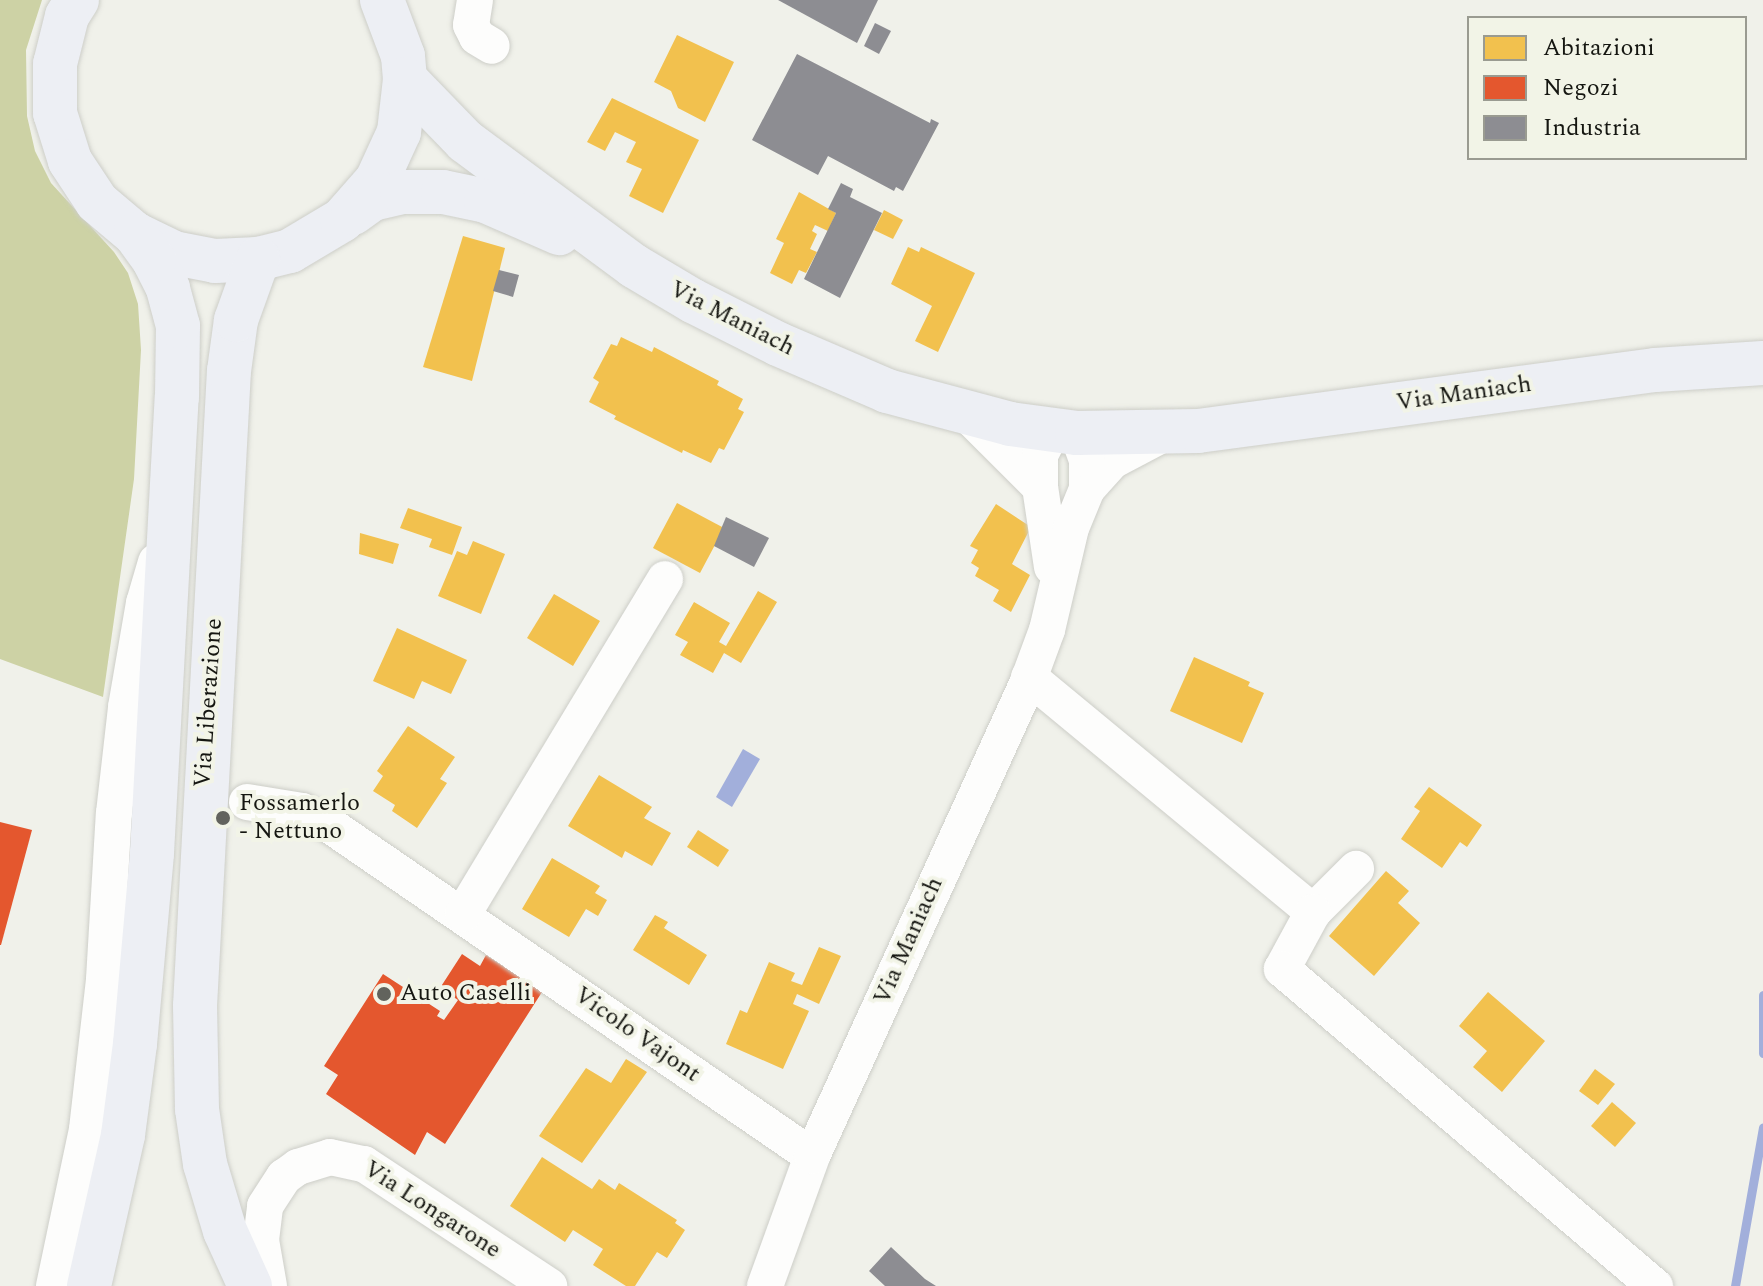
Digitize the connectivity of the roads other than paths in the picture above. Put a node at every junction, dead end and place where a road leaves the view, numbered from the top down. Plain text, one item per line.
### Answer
1 (77, 0) edge
2 (382, 0) edge
3 (475, 0) edge
4 (492, 46) dead end
5 (405, 79) junction
6 (342, 220) junction
7 (135, 234) junction
8 (258, 259) junction
9 (634, 266) junction
10 (1763, 363) edge
11 (968, 415) junction
12 (1068, 433) junction
13 (1165, 433) junction
14 (1040, 487) junction
15 (1087, 489) junction
16 (170, 510) junction
17 (665, 579) dead end
18 (1055, 597) junction
19 (1029, 677) junction
20 (247, 802) dead end
21 (1356, 869) dead end
22 (1313, 912) junction
23 (463, 914) junction
24 (812, 1156) junction
25 (54, 1286) edge
26 (89, 1286) edge
27 (250, 1286) edge
28 (269, 1286) edge
29 (549, 1286) edge
30 (765, 1286) edge
31 (1655, 1286) edge

1 - 7 main road
2 - 5 main road
3 - 4 street
5 - 6 main road
5 - 9 main road, Via Maniach
6 - 8 main road, Via Maniach
6 - 9 main road, Via Maniach
7 - 8 main road, Via Maniach
7 - 16 main road, Via Liberazione
8 - 27 main road, Via Liberazione
9 - 11 main road, Via Maniach
10 - 13 main road, Via Maniach
11 - 12 main road, Via Maniach
11 - 14 street, Via Maniach
12 - 13 main road, Via Maniach
12 - 14 street, Via Maniach
12 - 15 street, Via Maniach
13 - 15 street, Via Maniach
14 - 18 street, Via Maniach
15 - 18 street, Via Maniach
16 - 25 street, Via Liberazione
16 - 26 main road, Via Liberazione
17 - 23 street
18 - 19 street, Via Maniach
19 - 22 street
19 - 24 street, Via Maniach
20 - 23 street, Vicolo Vajont
21 - 22 street
22 - 31 street
23 - 24 street, Vicolo Vajont
24 - 30 street, Via Maniach
28 - 29 street, Via Longarone

